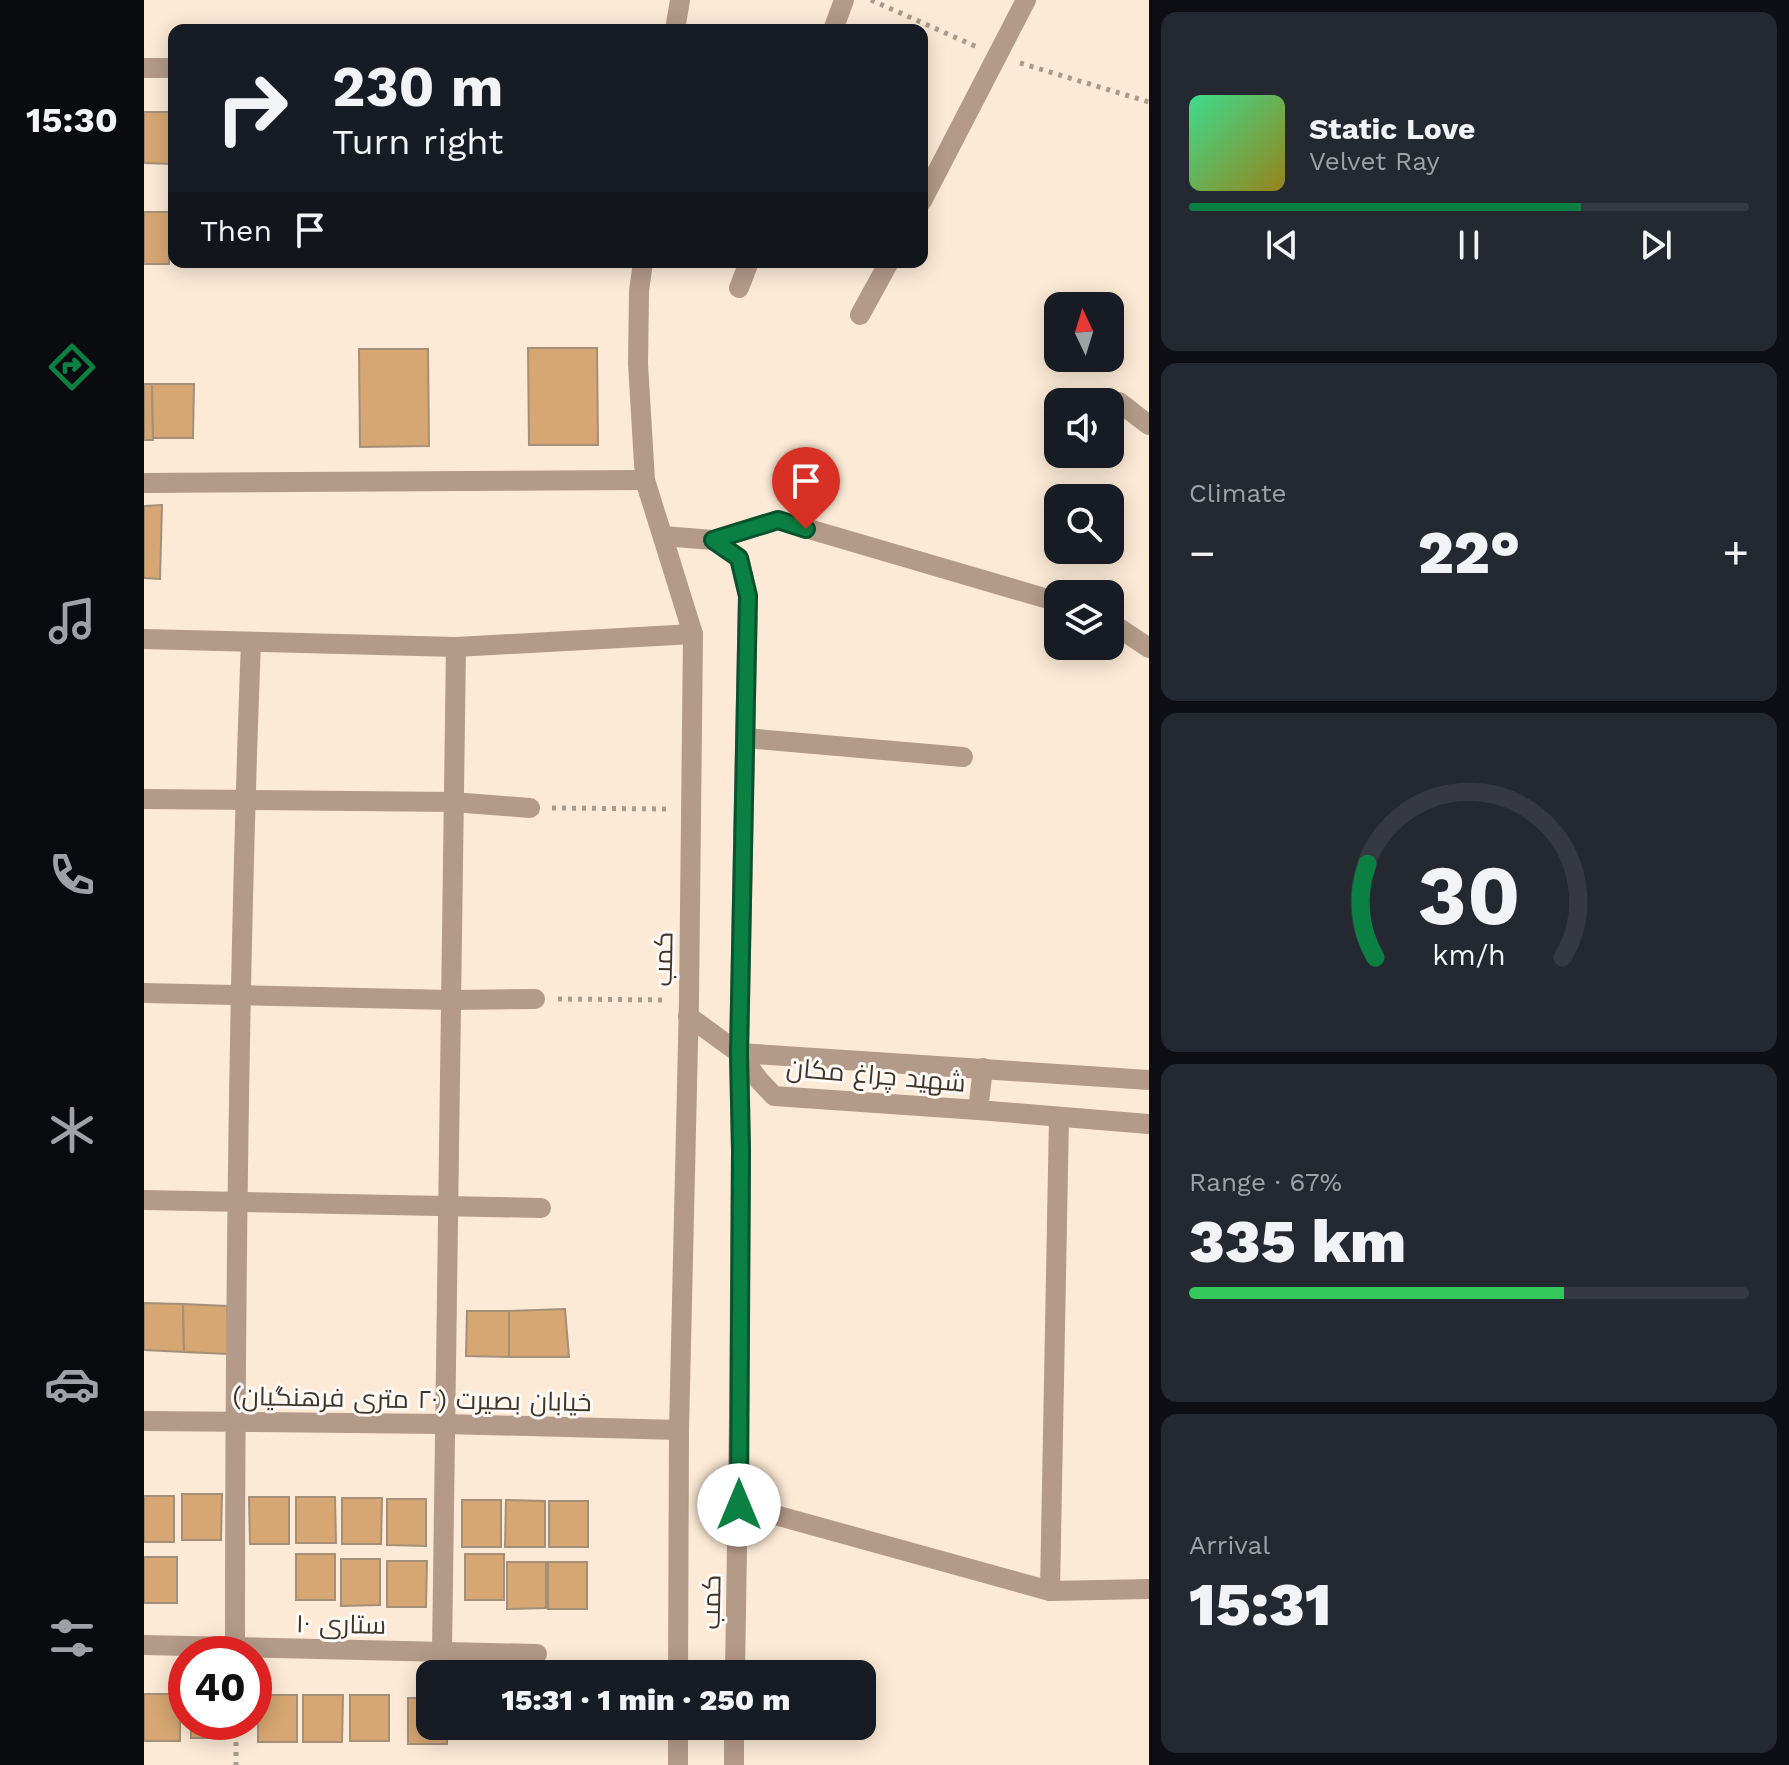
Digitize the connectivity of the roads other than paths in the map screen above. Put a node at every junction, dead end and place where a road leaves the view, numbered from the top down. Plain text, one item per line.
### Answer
1 (680, 0) edge
2 (844, 0) edge
3 (1026, 0) edge
4 (676, 24) edge
5 (835, 24) edge
6 (144, 68) edge
7 (168, 68) edge
8 (928, 189) edge
9 (642, 268) edge
10 (747, 268) edge
11 (886, 268) edge
12 (739, 288) dead end
13 (860, 315) dead end
14 (1124, 406) edge
15 (1149, 425) edge
16 (645, 480) junction
17 (144, 483) edge
18 (663, 536) junction
19 (713, 540) junction
20 (1044, 598) edge
21 (1124, 631) edge
22 (693, 634) junction
23 (144, 639) edge
24 (251, 642) junction
25 (456, 647) junction
26 (1149, 648) edge
27 (745, 738) junction
28 (963, 757) dead end
29 (144, 799) edge
30 (245, 800) junction
31 (453, 802) junction
32 (530, 808) road end
33 (144, 993) edge
34 (242, 995) junction
35 (535, 999) road end
36 (450, 1000) junction
37 (689, 1008) junction
38 (739, 1053) junction
39 (983, 1068) junction
40 (1149, 1080) edge
41 (978, 1110) junction
42 (1059, 1117) junction
43 (1149, 1124) edge
44 (144, 1200) edge
45 (238, 1202) junction
46 (448, 1206) junction
47 (541, 1208) dead end
48 (144, 1421) edge
49 (235, 1422) junction
50 (445, 1424) junction
51 (679, 1430) junction
52 (739, 1505) junction
53 (1149, 1589) edge
54 (1050, 1591) junction
55 (235, 1636) edge
56 (144, 1645) edge
57 (168, 1646) edge
58 (272, 1648) edge
59 (442, 1652) junction
60 (537, 1654) dead end
61 (678, 1660) edge
62 (735, 1660) edge
63 (678, 1740) edge
64 (734, 1740) edge
65 (678, 1765) edge
66 (734, 1765) edge

1 - 4 street
2 - 5 street
3 - 8 street
6 - 7 street
9 - 16 street, کمب
10 - 12 street
11 - 13 street
14 - 15 street
16 - 17 street
16 - 18 street, کمب
18 - 19 street
18 - 22 street, کمب
19 - 20 street
19 - 27 street, کمب
21 - 26 street
22 - 25 street
22 - 37 street, کمب
23 - 24 street
24 - 25 street
24 - 30 street
25 - 31 street
27 - 28 street
27 - 38 street, کمب
29 - 30 street
30 - 31 street
30 - 34 street
31 - 32 street
31 - 36 street
33 - 34 street
34 - 36 street
34 - 45 street
35 - 36 street
36 - 46 street
37 - 38 street
37 - 51 street, کمب
38 - 39 street, شهید چراغ مکان
38 - 41 street, شهید چراغ مکان
38 - 52 street, کمب
39 - 40 street, شهید چراغ مکان
39 - 41 street
41 - 42 street, شهید چراغ مکان
42 - 43 street, شهید چراغ مکان
42 - 54 street
44 - 45 street
45 - 46 street
45 - 49 street
46 - 47 street
46 - 50 street
48 - 49 street, خیابان بصیرت (۲۰ متری فرهنگیان)
49 - 50 street, خیابان بصیرت (۲۰ متری فرهنگیان)
49 - 55 street
50 - 51 street, خیابان بصیرت (۲۰ متری فرهنگیان)
50 - 59 street
51 - 61 street, کمب
52 - 54 street
52 - 62 street, کمب
53 - 54 street
56 - 57 street, ستاری ۱۰
58 - 59 street, ستاری ۱۰
59 - 60 street, ستاری ۱۰
63 - 65 street
64 - 66 street

